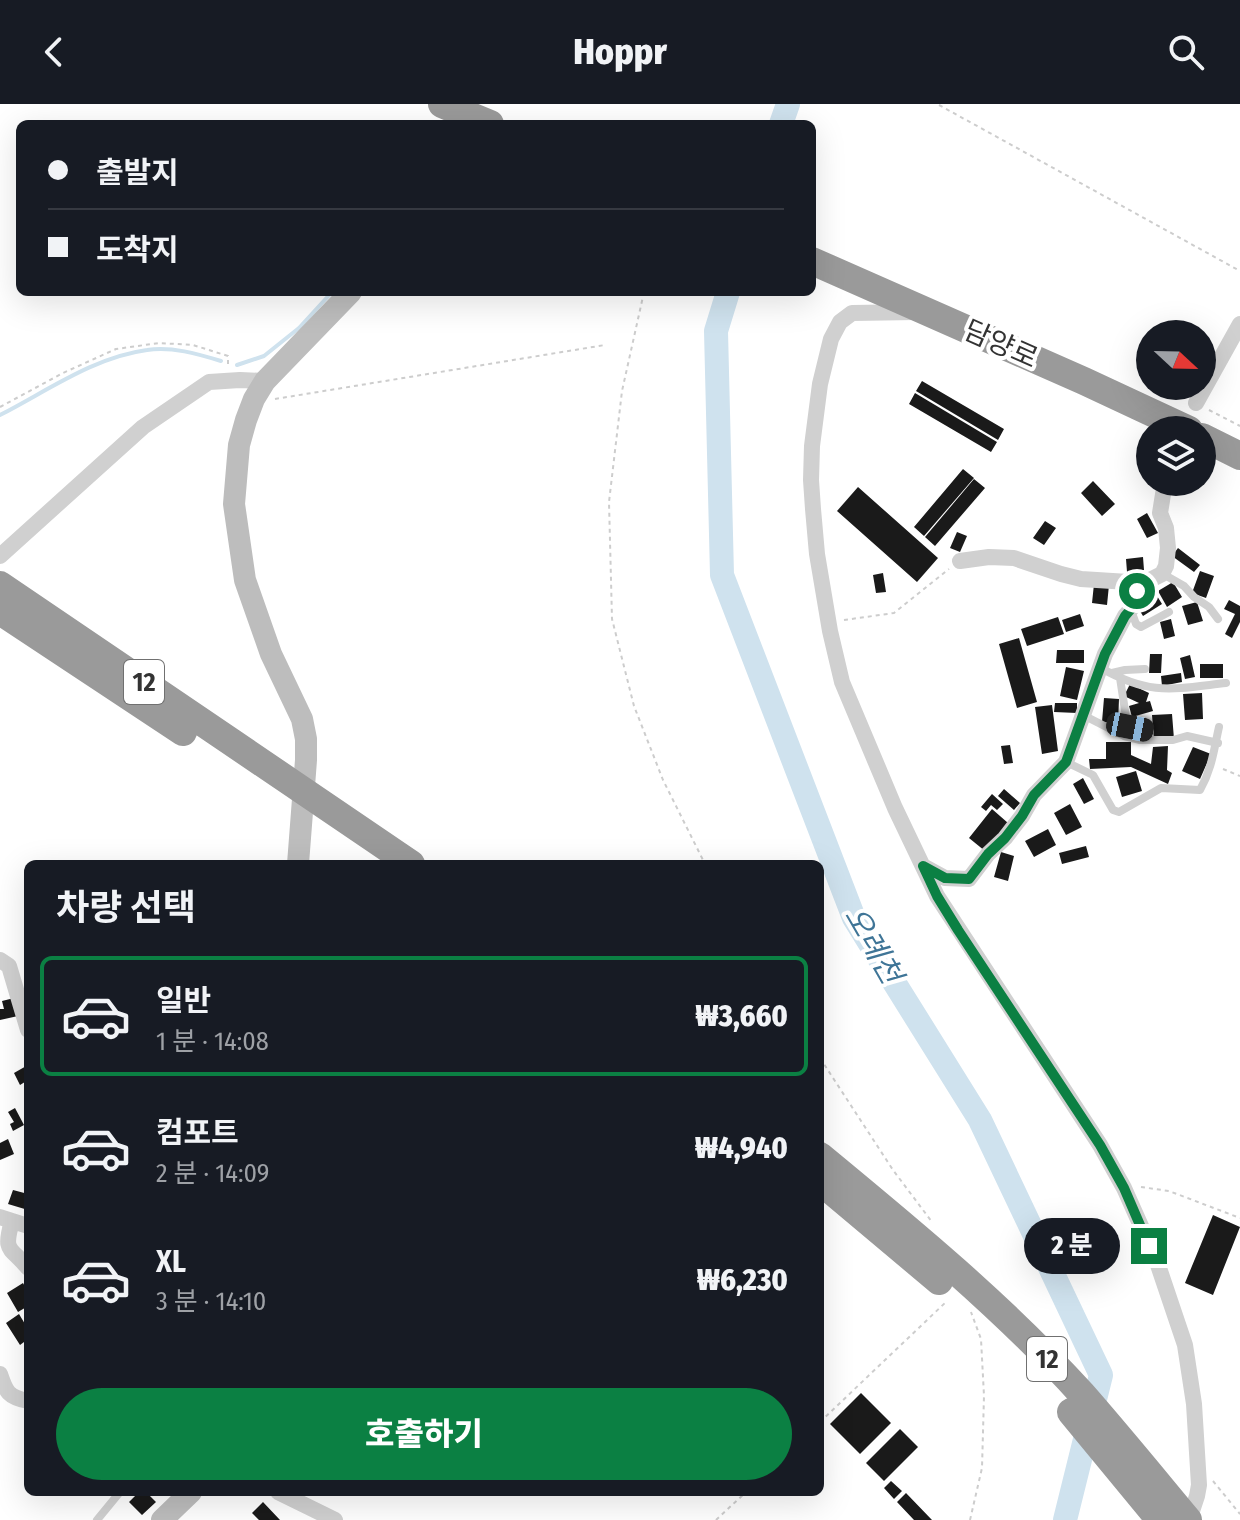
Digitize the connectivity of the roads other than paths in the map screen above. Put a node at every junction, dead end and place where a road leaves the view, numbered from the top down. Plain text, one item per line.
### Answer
1 (816, 263) edge
2 (347, 296) edge
3 (930, 312) junction
4 (1240, 324) edge
5 (260, 390) junction
6 (1196, 403) road end
7 (1159, 416) edge
8 (1216, 452) edge
9 (1240, 456) edge
10 (1163, 496) edge
11 (0, 556) edge
12 (960, 561) road end
13 (1162, 574) junction
14 (1144, 583) junction
15 (0, 585) edge
16 (1131, 609) junction
17 (0, 611) edge
18 (1169, 612) dead end
19 (1218, 619) dead end
20 (1145, 669) dead end
21 (1111, 673) junction
22 (1226, 683) dead end
23 (1083, 715) junction
24 (1219, 727) dead end
25 (1150, 731) dead end
26 (1218, 743) junction
27 (1066, 762) junction
28 (286, 789) junction
29 (339, 825) junction
30 (298, 860) edge
31 (376, 860) edge
32 (404, 860) edge
33 (923, 866) junction
34 (1, 962) edge
35 (24, 1017) edge
36 (824, 1160) edge
37 (824, 1184) edge
38 (13, 1221) edge
39 (885, 1223) junction
40 (24, 1264) edge
41 (0, 1374) edge
42 (24, 1400) edge
43 (117, 1496) edge
44 (187, 1496) edge
45 (286, 1496) edge
46 (97, 1520) edge
47 (162, 1520) edge
48 (335, 1520) edge
49 (1160, 1520) edge
50 (1188, 1520) edge

1 - 3 highway, 담양로
2 - 5 street
3 - 7 highway, 담양로
3 - 33 street
4 - 6 street
5 - 11 street
5 - 30 street
8 - 9 highway
10 - 13 street
12 - 14 street
13 - 14 street
13 - 19 lane
14 - 16 street
15 - 28 highway, 12
16 - 18 lane
16 - 21 street
17 - 28 highway, 12
20 - 21 lane
21 - 22 lane
21 - 23 street
21 - 25 lane
23 - 26 lane
23 - 27 street
24 - 26 lane
26 - 27 lane
27 - 33 street
28 - 29 highway, 12
29 - 31 highway, 12
29 - 32 highway, 12
33 - 50 street
34 - 35 street
36 - 39 highway, 12
37 - 39 highway, 12
38 - 40 street
39 - 49 highway, 12
39 - 50 highway, 12
41 - 42 street
43 - 46 lane
44 - 47 street
45 - 48 street

